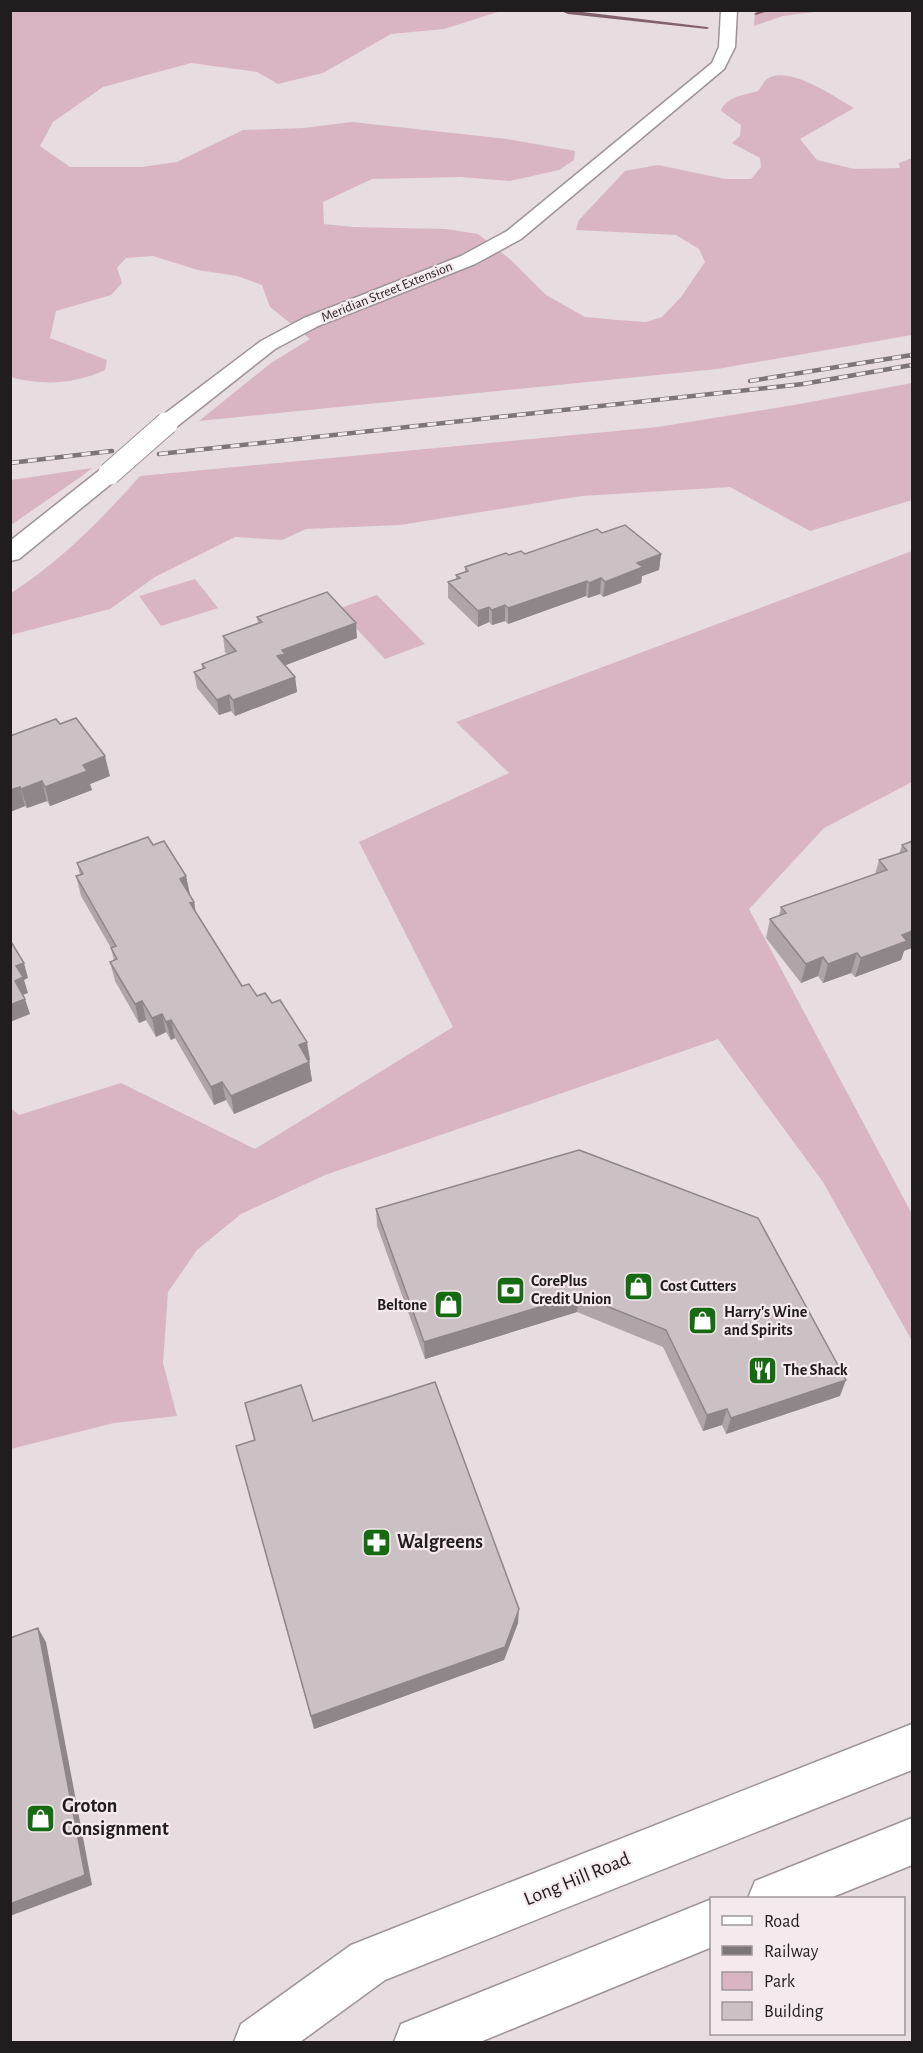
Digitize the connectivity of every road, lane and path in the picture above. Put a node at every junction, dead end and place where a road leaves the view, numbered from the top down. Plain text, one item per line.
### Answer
1 (729, 10) edge
2 (10, 554) edge
3 (912, 1746) edge
4 (912, 1842) edge
5 (777, 1897) edge
6 (710, 1923) edge
7 (259, 2043) edge
8 (419, 2043) edge

1 - 2 street, Meridian Street Extension, bridge
3 - 7 street, Long Hill Road
4 - 5 street
6 - 8 street

